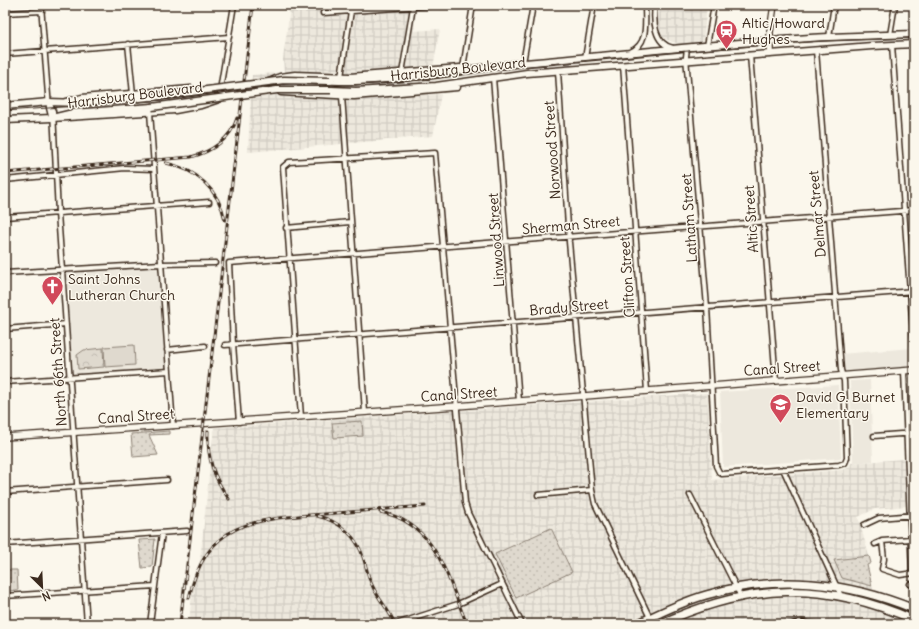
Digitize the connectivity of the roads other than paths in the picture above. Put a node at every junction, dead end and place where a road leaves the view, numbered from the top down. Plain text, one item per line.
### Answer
1 (41, 5) edge
2 (234, 5) edge
3 (439, 5) edge
4 (473, 5) edge
5 (533, 5) edge
6 (594, 5) edge
7 (645, 5) edge
8 (655, 5) edge
9 (714, 5) edge
10 (774, 5) edge
11 (834, 5) edge
12 (894, 5) edge
13 (413, 7) junction
14 (42, 10) junction
15 (351, 11) junction
16 (5, 13) edge
17 (323, 13) dead end
18 (914, 34) edge
19 (890, 35) junction
20 (228, 37) junction
21 (828, 37) junction
22 (769, 42) junction
23 (128, 44) junction
24 (914, 44) edge
25 (892, 45) junction
26 (707, 46) junction
27 (687, 48) junction
28 (680, 49) junction
29 (45, 50) junction
30 (816, 50) junction
31 (5, 54) edge
32 (625, 54) junction
33 (770, 54) junction
34 (750, 55) junction
35 (585, 58) junction
36 (688, 60) junction
37 (524, 63) junction
38 (623, 65) junction
39 (463, 68) junction
40 (558, 70) junction
41 (402, 73) junction
42 (280, 77) junction
43 (341, 77) junction
44 (493, 78) junction
45 (220, 90) junction
46 (281, 92) junction
47 (132, 94) junction
48 (342, 96) junction
49 (220, 99) junction
50 (50, 102) junction
51 (66, 102) junction
52 (5, 106) edge
53 (151, 109) junction
54 (52, 118) junction
55 (5, 120) edge
56 (347, 158) junction
57 (154, 169) junction
58 (56, 176) junction
59 (5, 180) edge
60 (209, 202) dead end
61 (157, 205) junction
62 (904, 210) junction
63 (914, 210) edge
64 (58, 213) junction
65 (828, 216) junction
66 (5, 217) edge
67 (763, 221) junction
68 (350, 222) junction
69 (700, 226) junction
70 (286, 228) junction
71 (635, 231) junction
72 (569, 236) junction
73 (507, 241) junction
74 (444, 246) junction
75 (354, 253) junction
76 (289, 258) junction
77 (215, 263) dead end
78 (161, 264) junction
79 (62, 269) junction
80 (5, 273) edge
81 (909, 291) junction
82 (914, 291) edge
83 (835, 298) junction
84 (770, 302) junction
85 (707, 307) junction
86 (641, 312) junction
87 (576, 317) junction
88 (513, 323) junction
89 (66, 324) junction
90 (451, 328) junction
91 (5, 329) edge
92 (360, 334) junction
93 (296, 339) junction
94 (233, 344) junction
95 (225, 345) dead end
96 (205, 346) dead end
97 (914, 346) edge
98 (167, 350) junction
99 (169, 370) junction
100 (914, 370) edge
101 (904, 371) junction
102 (842, 376) junction
103 (69, 377) junction
104 (776, 381) junction
105 (5, 382) edge
106 (712, 386) junction
107 (647, 391) junction
108 (584, 396) junction
109 (519, 401) junction
110 (457, 406) junction
111 (366, 412) junction
112 (301, 417) junction
113 (239, 422) junction
114 (173, 426) junction
115 (73, 433) junction
116 (907, 433) junction
117 (914, 433) edge
118 (874, 436) dead end
119 (5, 437) edge
120 (783, 469) junction
121 (167, 480) dead end
122 (77, 487) junction
123 (592, 490) junction
124 (5, 492) edge
125 (538, 495) dead end
126 (690, 495) dead end
127 (912, 515) edge
128 (864, 525) dead end
129 (187, 531) dead end
130 (162, 533) junction
131 (81, 539) junction
132 (911, 539) junction
133 (882, 541) junction
134 (5, 544) edge
135 (875, 544) dead end
136 (913, 573) edge
137 (502, 584) junction
138 (837, 585) junction
139 (155, 586) junction
140 (736, 588) junction
141 (85, 590) junction
142 (5, 596) edge
143 (841, 596) junction
144 (741, 597) junction
145 (914, 609) edge
146 (914, 620) edge
147 (651, 621) edge
148 (87, 624) edge
149 (150, 624) edge
150 (396, 624) edge
151 (522, 624) edge
152 (636, 624) edge
153 (660, 624) edge

1 - 14 street, North 66th Street
2 - 20 street
3 - 13 street
4 - 39 street
5 - 37 street
6 - 35 street
7 - 32 street
8 - 28 street
9 - 26 street
10 - 22 street
11 - 21 street
12 - 19 street
13 - 15 street
13 - 41 street
14 - 16 street
14 - 29 street, North 66th Street
15 - 17 street
15 - 43 street
18 - 19 main road, Harrisburg Boulevard
19 - 21 main road, Harrisburg Boulevard
20 - 23 street
20 - 45 street
21 - 22 main road, Harrisburg Boulevard
22 - 26 main road, Harrisburg Boulevard
22 - 33 street
23 - 29 street
23 - 47 street
24 - 25 main road, Harrisburg Boulevard
25 - 30 main road, Harrisburg Boulevard
25 - 62 street
26 - 27 main road, Harrisburg Boulevard
27 - 28 main road, Harrisburg Boulevard
27 - 36 street, Latham Street
28 - 32 main road, Harrisburg Boulevard
29 - 31 street
29 - 50 street, North 66th Street
30 - 33 main road, Harrisburg Boulevard
30 - 65 street, Delmar Street
32 - 35 main road, Harrisburg Boulevard
33 - 34 main road, Harrisburg Boulevard
34 - 36 main road, Harrisburg Boulevard
34 - 67 street, Altic Street
35 - 37 main road, Harrisburg Boulevard
36 - 38 main road, Harrisburg Boulevard
36 - 69 street, Latham Street
37 - 39 main road
37 - 51 main road, Harrisburg Boulevard, bridge
38 - 40 main road, Harrisburg Boulevard
38 - 71 street, Clifton Street
39 - 41 main road
40 - 44 main road, Harrisburg Boulevard
40 - 72 street, Norwood Street
41 - 43 main road
42 - 43 main road
42 - 45 main road
42 - 46 main road
44 - 48 main road
44 - 53 main road, Harrisburg Boulevard, bridge
44 - 73 street, Linwood Street
45 - 47 main road
45 - 49 street
46 - 48 main road
46 - 49 main road
47 - 51 main road
48 - 56 street
49 - 53 main road
50 - 51 main road, Harrisburg Boulevard
50 - 52 main road, Harrisburg Boulevard
50 - 54 street, North 66th Street
53 - 54 main road, Harrisburg Boulevard
53 - 57 street
54 - 55 main road, Harrisburg Boulevard
54 - 58 street, North 66th Street
56 - 68 street
56 - 70 street
56 - 74 street
57 - 58 street
57 - 61 street
58 - 59 street
58 - 64 street, North 66th Street
60 - 61 street
61 - 64 street
61 - 78 street
62 - 63 street, Sherman Street
62 - 65 street, Sherman Street
62 - 81 street
64 - 66 street
64 - 79 street, North 66th Street
65 - 67 street, Sherman Street
65 - 83 street, Delmar Street
67 - 69 street, Sherman Street
67 - 84 street, Altic Street
68 - 70 street
68 - 75 street
69 - 71 street, Sherman Street
69 - 85 street, Latham Street
70 - 76 street
71 - 72 street, Sherman Street
71 - 86 street, Clifton Street
72 - 73 street, Sherman Street
72 - 87 street, Norwood Street
73 - 74 street, Sherman Street
73 - 88 street, Linwood Street
74 - 75 street, Sherman Street
74 - 90 street
75 - 76 street, Sherman Street
75 - 92 street
76 - 93 street
76 - 94 street, Sherman Street
77 - 78 street
78 - 79 street
78 - 98 street
79 - 80 street
79 - 89 street, North 66th Street
81 - 82 street, Brady Street
81 - 83 street, Brady Street
81 - 97 street
83 - 84 street, Brady Street
83 - 102 street, Delmar Street
84 - 85 street, Brady Street
84 - 104 street, Altic Street
85 - 86 street, Brady Street
85 - 106 street, Latham Street
86 - 87 street, Brady Street
86 - 107 street, Clifton Street
87 - 88 street, Brady Street
87 - 108 street, Norwood Street
88 - 90 street, Brady Street
88 - 109 street, Linwood Street
89 - 91 street
89 - 103 street, North 66th Street
90 - 92 street, Brady Street
90 - 110 street
92 - 93 street, Brady Street
92 - 111 street
93 - 94 street, Brady Street
93 - 112 street
94 - 95 street, Brady Street
94 - 113 street
96 - 98 street
98 - 99 street
99 - 103 street
99 - 114 street
100 - 101 street, Canal Street
101 - 102 street, Canal Street
101 - 116 street
102 - 104 street, Canal Street
102 - 120 street, Delmar Street
103 - 105 street
103 - 115 street, North 66th Street
104 - 106 street, Canal Street
106 - 107 street, Canal Street
106 - 120 street, Latham Street
107 - 108 street, Canal Street
108 - 109 street, Canal Street
108 - 123 street, Norwood Street
109 - 110 street, Canal Street
110 - 111 street, Canal Street
110 - 137 street
111 - 112 street, Canal Street
112 - 113 street, Canal Street
113 - 114 street, Canal Street
114 - 115 street, Canal Street
115 - 119 street, Canal Street
115 - 122 street, North 66th Street
116 - 117 street
116 - 118 street
116 - 127 street
120 - 138 street
121 - 122 street
122 - 124 street
122 - 131 street, North 66th Street
123 - 125 street
123 - 147 street, Norwood Street
126 - 140 street
127 - 128 street
127 - 132 street
129 - 130 street
130 - 131 street
130 - 139 street
131 - 134 street
131 - 141 street, North 66th Street
132 - 133 street
132 - 136 street
133 - 135 street
133 - 136 street
137 - 150 street
137 - 151 street
138 - 140 main road
138 - 143 street
138 - 145 main road
139 - 141 street
139 - 149 street
140 - 144 street
140 - 147 main road
141 - 142 street
141 - 148 street, North 66th Street
143 - 144 main road
143 - 146 main road
144 - 153 main road
147 - 152 main road

